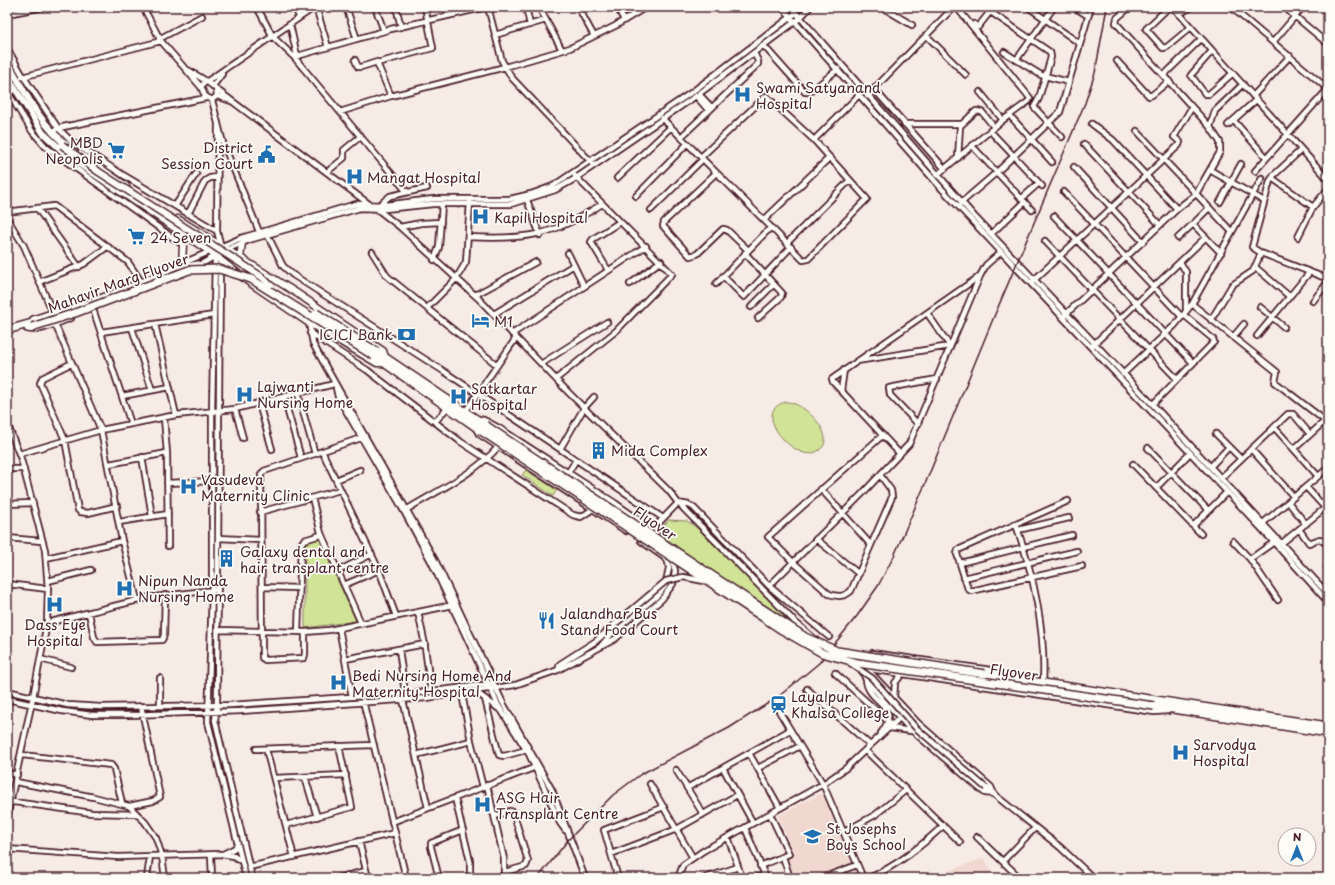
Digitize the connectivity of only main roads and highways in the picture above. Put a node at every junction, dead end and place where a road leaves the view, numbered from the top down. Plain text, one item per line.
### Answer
1 (7, 61) edge
2 (7, 76) edge
3 (58, 138) junction
4 (180, 231) junction
5 (242, 243) road end
6 (221, 253) junction
7 (240, 258) junction
8 (182, 263) road end
9 (270, 285) junction
10 (29, 326) junction
11 (7, 330) edge
12 (7, 335) edge
13 (376, 354) junction
14 (385, 360) junction
15 (479, 425) junction
16 (1328, 726) edge
17 (1328, 732) edge

1 - 3 main road
2 - 4 main road
3 - 6 main road
3 - 9 main road, bridge
4 - 6 main road
4 - 8 main road
5 - 7 main road
6 - 7 main road
6 - 14 main road
7 - 14 main road
9 - 10 highway, Mahavir Marg Flyover, bridge
9 - 13 highway, Mahavir Marg Flyover, bridge
10 - 11 highway
10 - 12 highway
10 - 13 highway, Mahavir Marg Flyover, bridge
13 - 14 highway, Mahavir Marg Flyover
14 - 15 highway
14 - 15 highway
15 - 16 highway, Flyover, bridge
15 - 17 highway, Flyover, bridge

